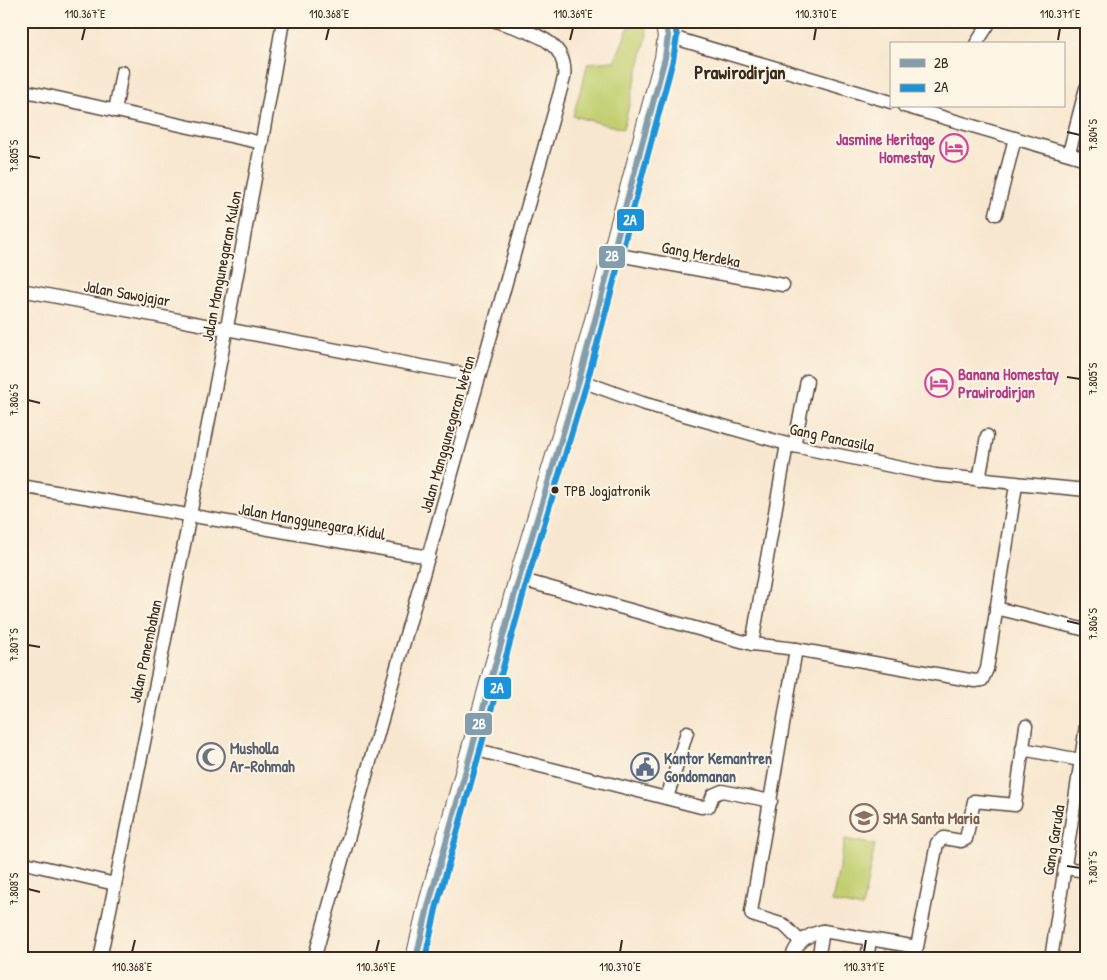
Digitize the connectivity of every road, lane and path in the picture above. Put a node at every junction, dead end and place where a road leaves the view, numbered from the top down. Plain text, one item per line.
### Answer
1 (284, 21) edge
2 (496, 21) edge
3 (988, 25) dead end
4 (666, 29) edge
5 (977, 42) edge
6 (122, 72) dead end
7 (1086, 88) edge
8 (21, 90) edge
9 (890, 102) edge
10 (920, 108) edge
11 (935, 110) edge
12 (115, 111) junction
13 (1015, 138) junction
14 (262, 143) junction
15 (1070, 153) junction
16 (1086, 159) edge
17 (996, 214) dead end
18 (613, 254) junction
19 (783, 285) dead end
20 (21, 290) edge
21 (226, 327) junction
22 (479, 377) junction
23 (579, 380) junction
24 (806, 381) dead end
25 (987, 436) dead end
26 (790, 445) junction
27 (979, 480) junction
28 (1016, 485) junction
29 (21, 486) edge
30 (1086, 490) edge
31 (190, 517) junction
32 (429, 558) junction
33 (519, 579) junction
34 (996, 608) junction
35 (1086, 630) edge
36 (752, 644) junction
37 (796, 649) junction
38 (1026, 726) dead end
39 (1086, 726) edge
40 (687, 732) dead end
41 (473, 749) junction
42 (1022, 749) junction
43 (1080, 760) junction
44 (667, 798) junction
45 (771, 801) junction
46 (1080, 811) edge
47 (21, 862) edge
48 (1065, 868) junction
49 (1086, 871) edge
50 (115, 884) junction
51 (823, 931) junction
52 (870, 940) junction
53 (801, 942) junction
54 (100, 959) edge
55 (314, 959) edge
56 (416, 959) edge
57 (792, 959) edge
58 (818, 959) edge
59 (867, 959) edge
60 (1051, 959) edge

1 - 14 street, Jalan Mangunegaran Kulon
2 - 22 street, Jalan Manggunegaran Wetan
3 - 5 street
4 - 9 street
4 - 18 main road
6 - 12 street
7 - 15 street
8 - 12 street
10 - 11 street
11 - 13 street
12 - 14 street
13 - 15 street
13 - 17 street
14 - 21 street, Jalan Mangunegaran Kulon
15 - 16 street
18 - 19 street, Gang Merdeka
18 - 23 main road
20 - 21 street, Jalan Sawojajar
21 - 22 street, Jalan Sawojajar
21 - 31 street, Jalan Mangunegaran Kulon
22 - 32 street, Jalan Manggunegaran Wetan
23 - 26 street, Gang Pancasila
23 - 33 main road
24 - 26 street
25 - 27 street
26 - 27 street, Gang Pancasila
26 - 36 street
27 - 28 street, Gang Pancasila
28 - 30 street, Gang Pancasila
28 - 34 street
29 - 31 street
31 - 32 street, Jalan Manggunegara Kidul
31 - 50 street, Jalan Panembahan
32 - 55 street, Jalan Manggunegaran Wetan
33 - 36 street
33 - 41 main road
34 - 35 street
34 - 37 street
36 - 37 street
37 - 45 street
38 - 42 street
39 - 43 street, Gang Garuda
40 - 44 street
41 - 44 street
41 - 56 main road
42 - 43 street
42 - 52 street
43 - 46 street, Gang Garuda
44 - 45 street
45 - 53 street
46 - 48 street, Gang Garuda
47 - 50 street
48 - 49 street
48 - 60 street, Gang Garuda
50 - 54 street, Jalan Panembahan
51 - 52 street
51 - 53 street
51 - 58 street
52 - 59 street
53 - 57 street

